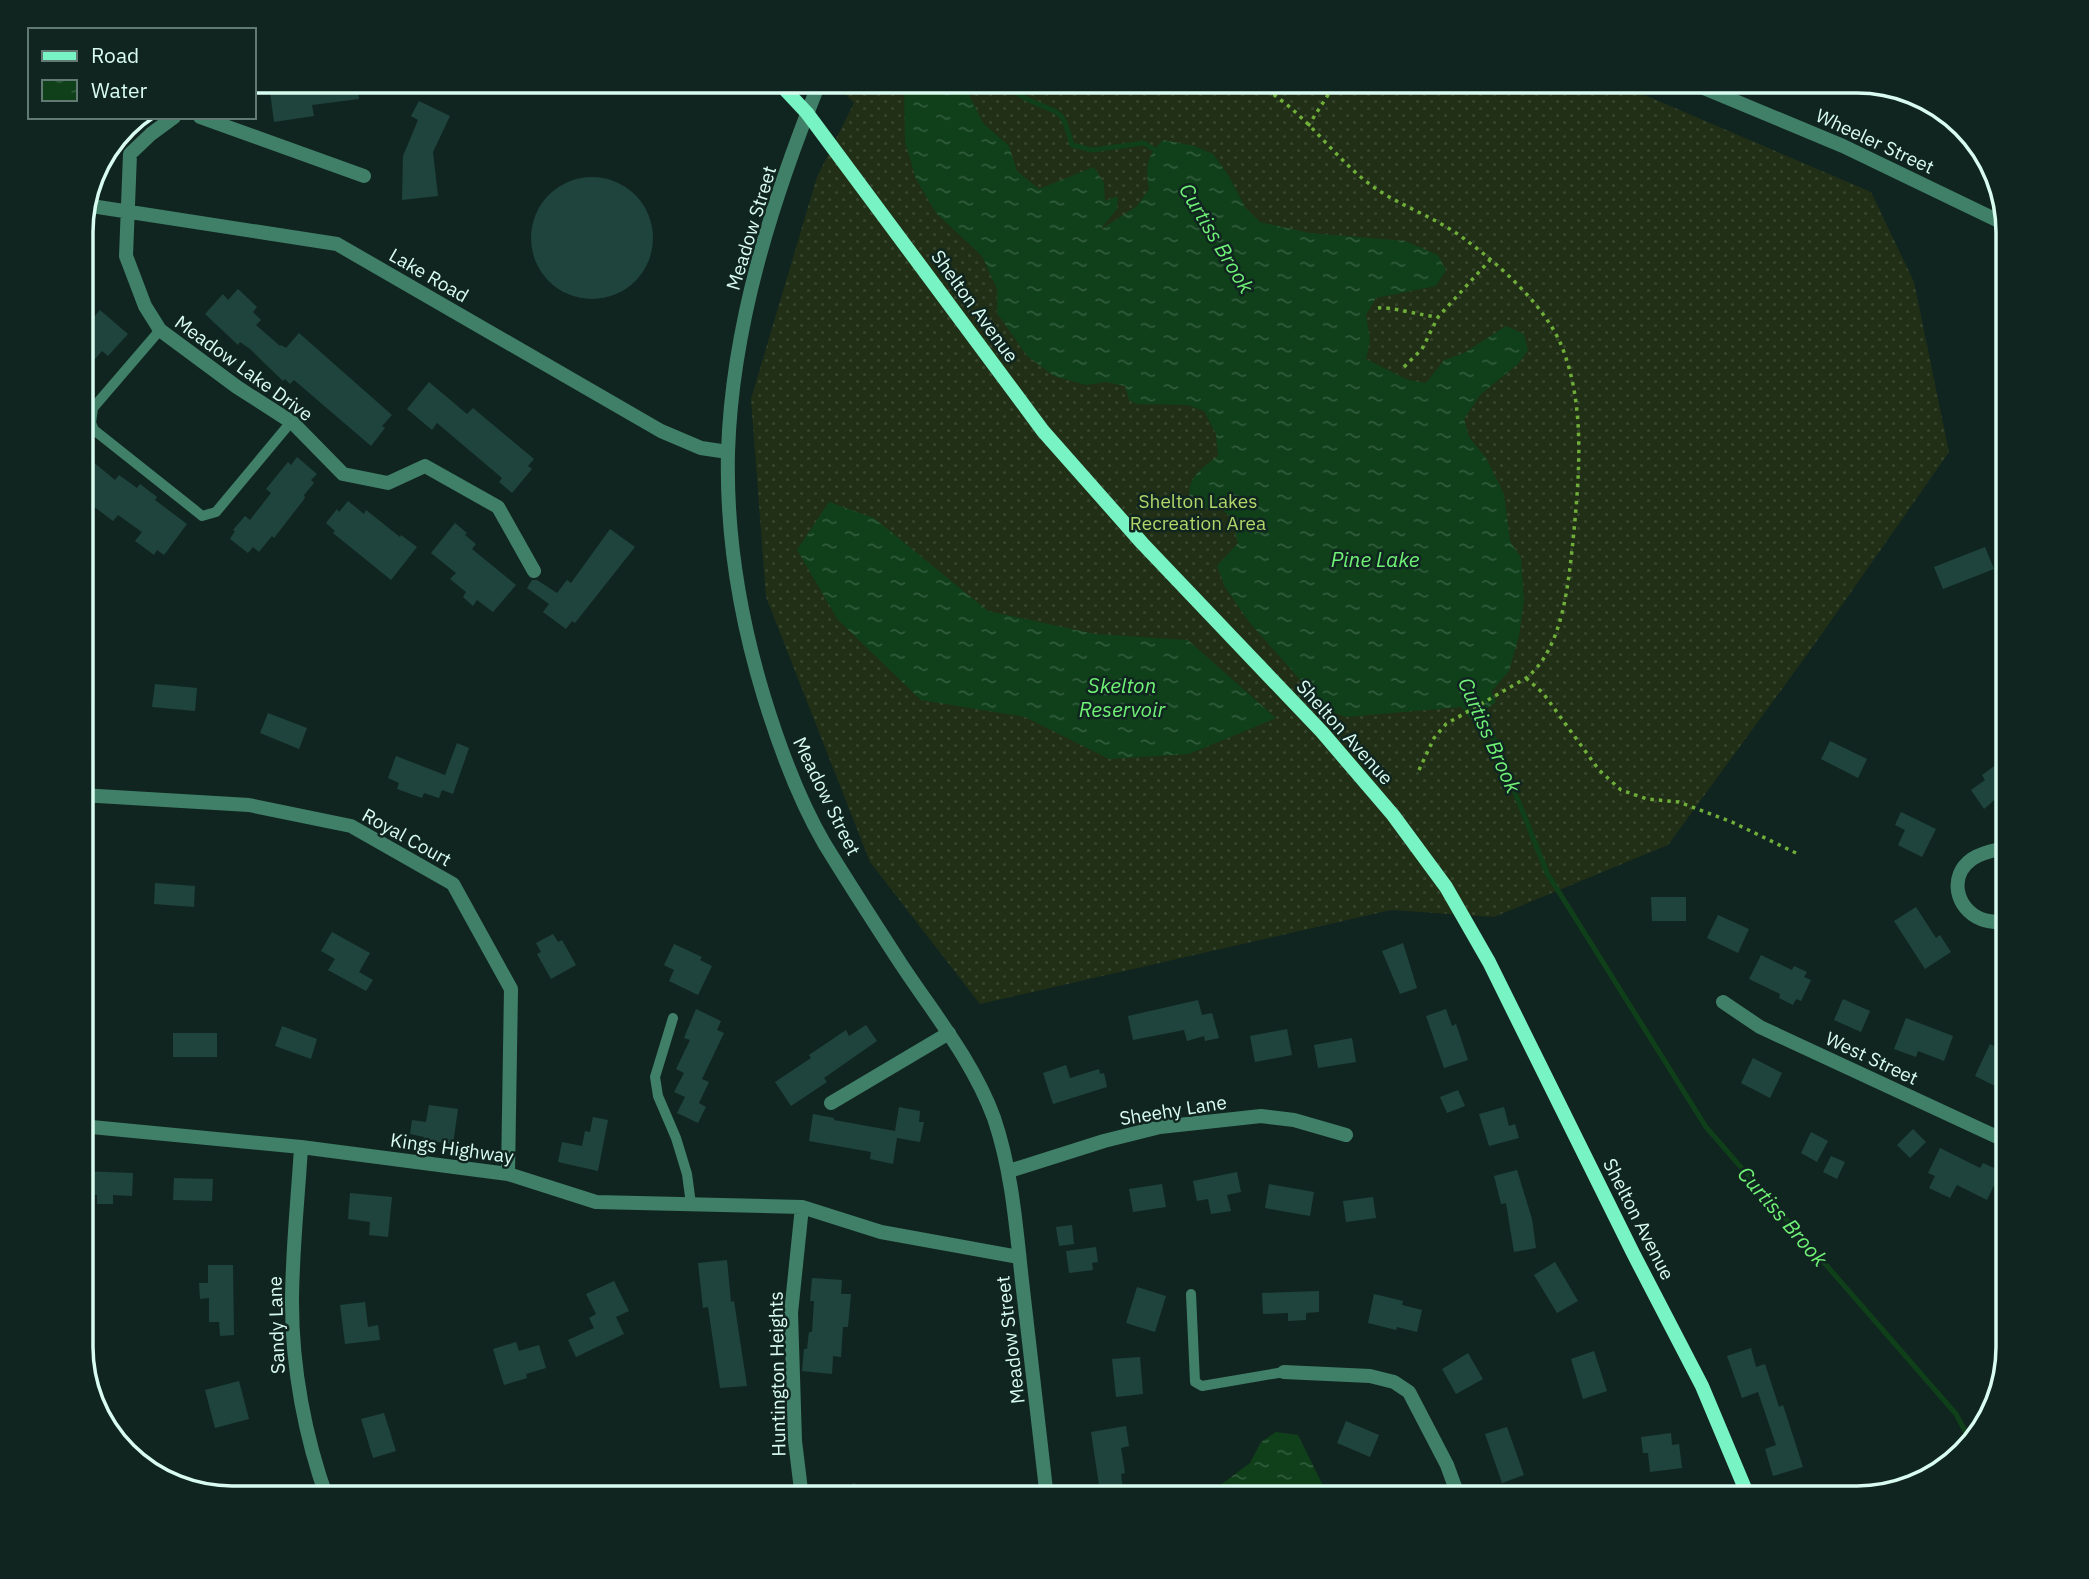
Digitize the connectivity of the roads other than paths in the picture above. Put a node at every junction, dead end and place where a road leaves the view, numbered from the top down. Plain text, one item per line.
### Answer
1 (789, 93) edge
2 (815, 93) edge
3 (1718, 93) edge
4 (807, 113) junction
5 (171, 119) edge
6 (206, 119) edge
7 (364, 176) dead end
8 (95, 206) edge
9 (128, 211) junction
10 (1995, 219) edge
11 (160, 330) junction
12 (93, 408) edge
13 (291, 422) junction
14 (93, 427) edge
15 (728, 452) junction
16 (534, 570) dead end
17 (93, 796) edge
18 (1996, 850) edge
19 (1996, 922) edge
20 (1723, 1002) dead end
21 (673, 1018) dead end
22 (949, 1033) junction
23 (831, 1103) dead end
24 (93, 1127) edge
25 (1346, 1135) dead end
26 (1996, 1136) edge
27 (300, 1147) junction
28 (1009, 1171) junction
29 (508, 1174) junction
30 (691, 1204) junction
31 (802, 1207) junction
32 (1019, 1257) junction
33 (1191, 1294) dead end
34 (1284, 1372) joint
35 (322, 1486) edge
36 (800, 1486) edge
37 (1045, 1486) edge
38 (1454, 1486) edge
39 (1744, 1486) edge

1 - 4 main road, Shelton Avenue
2 - 4 street, Meadow Street
3 - 10 street, Wheeler Street
4 - 15 street, Meadow Street
4 - 39 main road, Shelton Avenue
5 - 9 street, Meadow Lake Drive
6 - 7 street
8 - 9 street, Lake Road
9 - 11 street, Meadow Lake Drive
9 - 15 street, Lake Road
11 - 12 lane
11 - 13 street, Meadow Lake Drive
13 - 14 lane
13 - 16 street, Meadow Lake Drive
15 - 22 street, Meadow Street
17 - 29 street, Royal Court
18 - 19 street
20 - 26 street, West Street
21 - 30 lane
22 - 23 street
22 - 28 street, Meadow Street
24 - 27 street, Kings Highway
25 - 28 street, Sheehy Lane
27 - 29 street, Kings Highway
27 - 35 street, Sandy Lane
28 - 32 street, Meadow Street
29 - 30 street, Kings Highway
30 - 31 street, Kings Highway
31 - 32 street, Kings Highway
31 - 36 street, Huntington Heights
32 - 37 street, Meadow Street
33 - 34 lane
34 - 38 street

